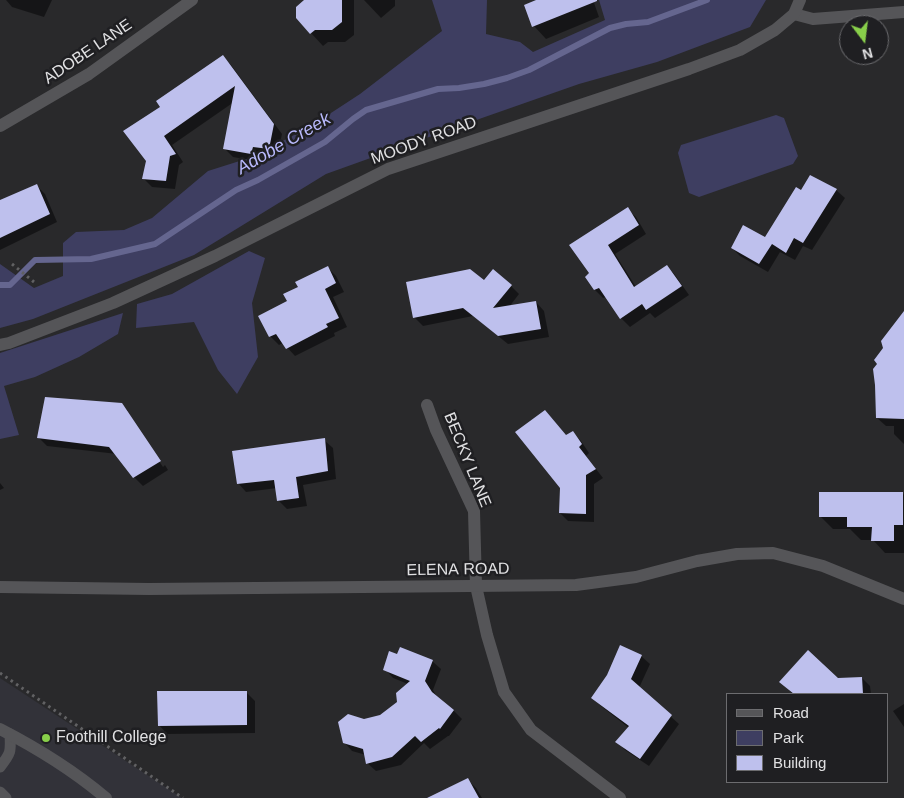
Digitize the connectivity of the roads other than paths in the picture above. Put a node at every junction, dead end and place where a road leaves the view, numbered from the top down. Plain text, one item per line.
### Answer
1 (192, 0) edge
2 (800, 0) edge
3 (904, 12) edge
4 (794, 14) junction
5 (0, 126) edge
6 (0, 345) edge
7 (428, 405) dead end
8 (476, 586) junction
9 (0, 588) edge
10 (904, 600) edge
11 (5, 732) edge
12 (0, 767) edge
13 (0, 792) edge
14 (6, 798) edge
15 (106, 798) edge
16 (620, 798) edge

1 - 5 street, ADOBE LANE
2 - 4 street, MOODY ROAD
3 - 4 street
4 - 6 street, MOODY ROAD
7 - 8 street, BECKY LANE
8 - 9 street, ELENA ROAD
8 - 10 street, ELENA ROAD
8 - 16 street, BECKY LANE
11 - 12 lane
11 - 15 street
13 - 14 lane

